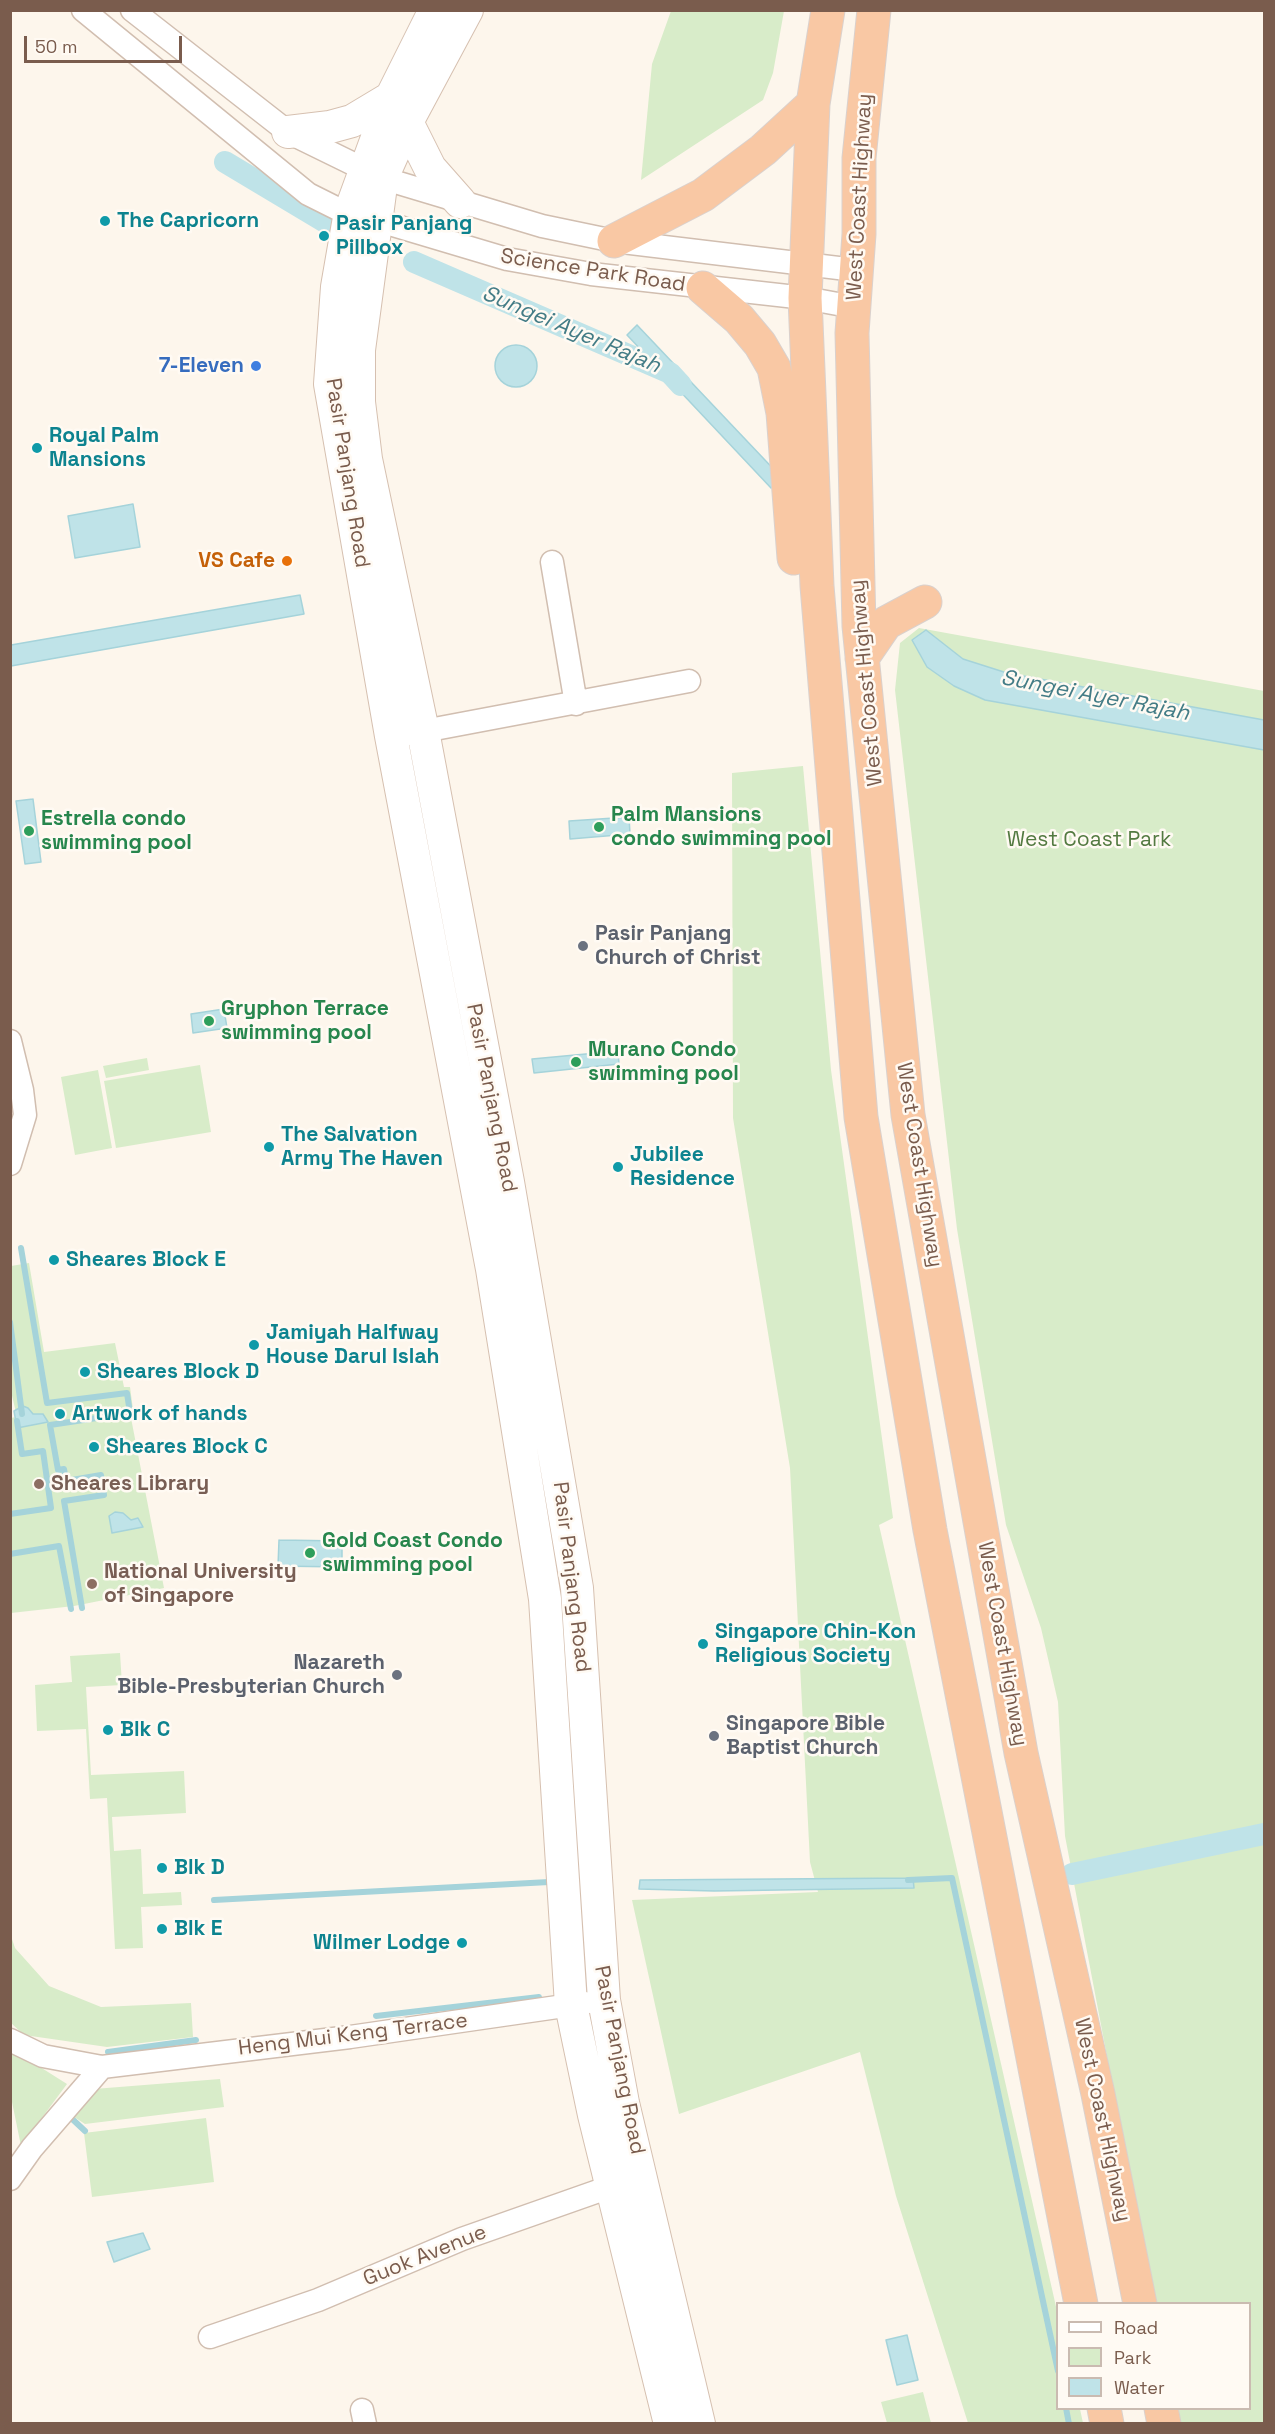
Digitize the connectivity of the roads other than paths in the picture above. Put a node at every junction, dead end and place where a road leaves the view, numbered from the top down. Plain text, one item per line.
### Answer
1 (83, 10) edge
2 (132, 10) edge
3 (435, 10) edge
4 (468, 10) edge
5 (828, 10) edge
6 (874, 10) edge
7 (813, 104) junction
8 (400, 110) junction
9 (288, 132) junction
10 (374, 175) junction
11 (460, 202) junction
12 (364, 216) junction
13 (614, 241) junction
14 (805, 264) junction
15 (855, 270) junction
16 (703, 288) junction
17 (805, 298) junction
18 (854, 307) junction
19 (552, 562) dead end
20 (925, 602) dead end
21 (862, 658) junction
22 (689, 681) dead end
23 (576, 704) junction
24 (423, 731) junction
25 (392, 736) junction
26 (836, 816) junction
27 (10, 1041) edge
28 (10, 1164) edge
29 (604, 2000) junction
30 (571, 2005) junction
31 (10, 2040) edge
32 (102, 2067) junction
33 (641, 2176) junction
34 (10, 2179) edge
35 (612, 2187) junction
36 (1080, 2302) edge
37 (1140, 2302) edge
38 (210, 2337) dead end
39 (670, 2424) edge
40 (699, 2424) edge

1 - 12 street, Science Park Road
2 - 9 street, Science Park Road
3 - 8 main road, Pasir Panjang Road
4 - 8 main road, Pasir Panjang Road
5 - 7 highway, West Coast Highway
6 - 15 highway, West Coast Highway
7 - 13 highway
7 - 14 highway, West Coast Highway
8 - 9 main road
8 - 10 main road, Pasir Panjang Road
8 - 11 main road
9 - 10 street, Science Park Road
10 - 11 street, Science Park Road
10 - 12 main road, Pasir Panjang Road
11 - 13 street, Science Park Road
12 - 16 street, Science Park Road
12 - 24 main road, Pasir Panjang Road
12 - 25 main road, Pasir Panjang Road
13 - 14 street, Science Park Road
14 - 15 street, Science Park Road
14 - 17 highway, West Coast Highway
15 - 18 highway, West Coast Highway
16 - 17 street, Science Park Road
16 - 26 highway
17 - 18 street, Science Park Road
17 - 26 highway, West Coast Highway
18 - 21 highway, West Coast Highway
19 - 23 street
20 - 21 highway
21 - 37 highway, West Coast Highway
22 - 23 street
23 - 24 street
24 - 25 street
24 - 29 main road, Pasir Panjang Road
25 - 30 main road, Pasir Panjang Road
26 - 36 highway, West Coast Highway
27 - 28 street
29 - 30 street, Heng Mui Keng Terrace
29 - 33 main road, Pasir Panjang Road
30 - 32 street, Heng Mui Keng Terrace
30 - 35 main road, Pasir Panjang Road
31 - 32 street, Heng Mui Keng Terrace
32 - 34 street
33 - 35 street, Guok Avenue
33 - 40 main road, Pasir Panjang Road
35 - 38 street, Guok Avenue
35 - 39 main road, Pasir Panjang Road

